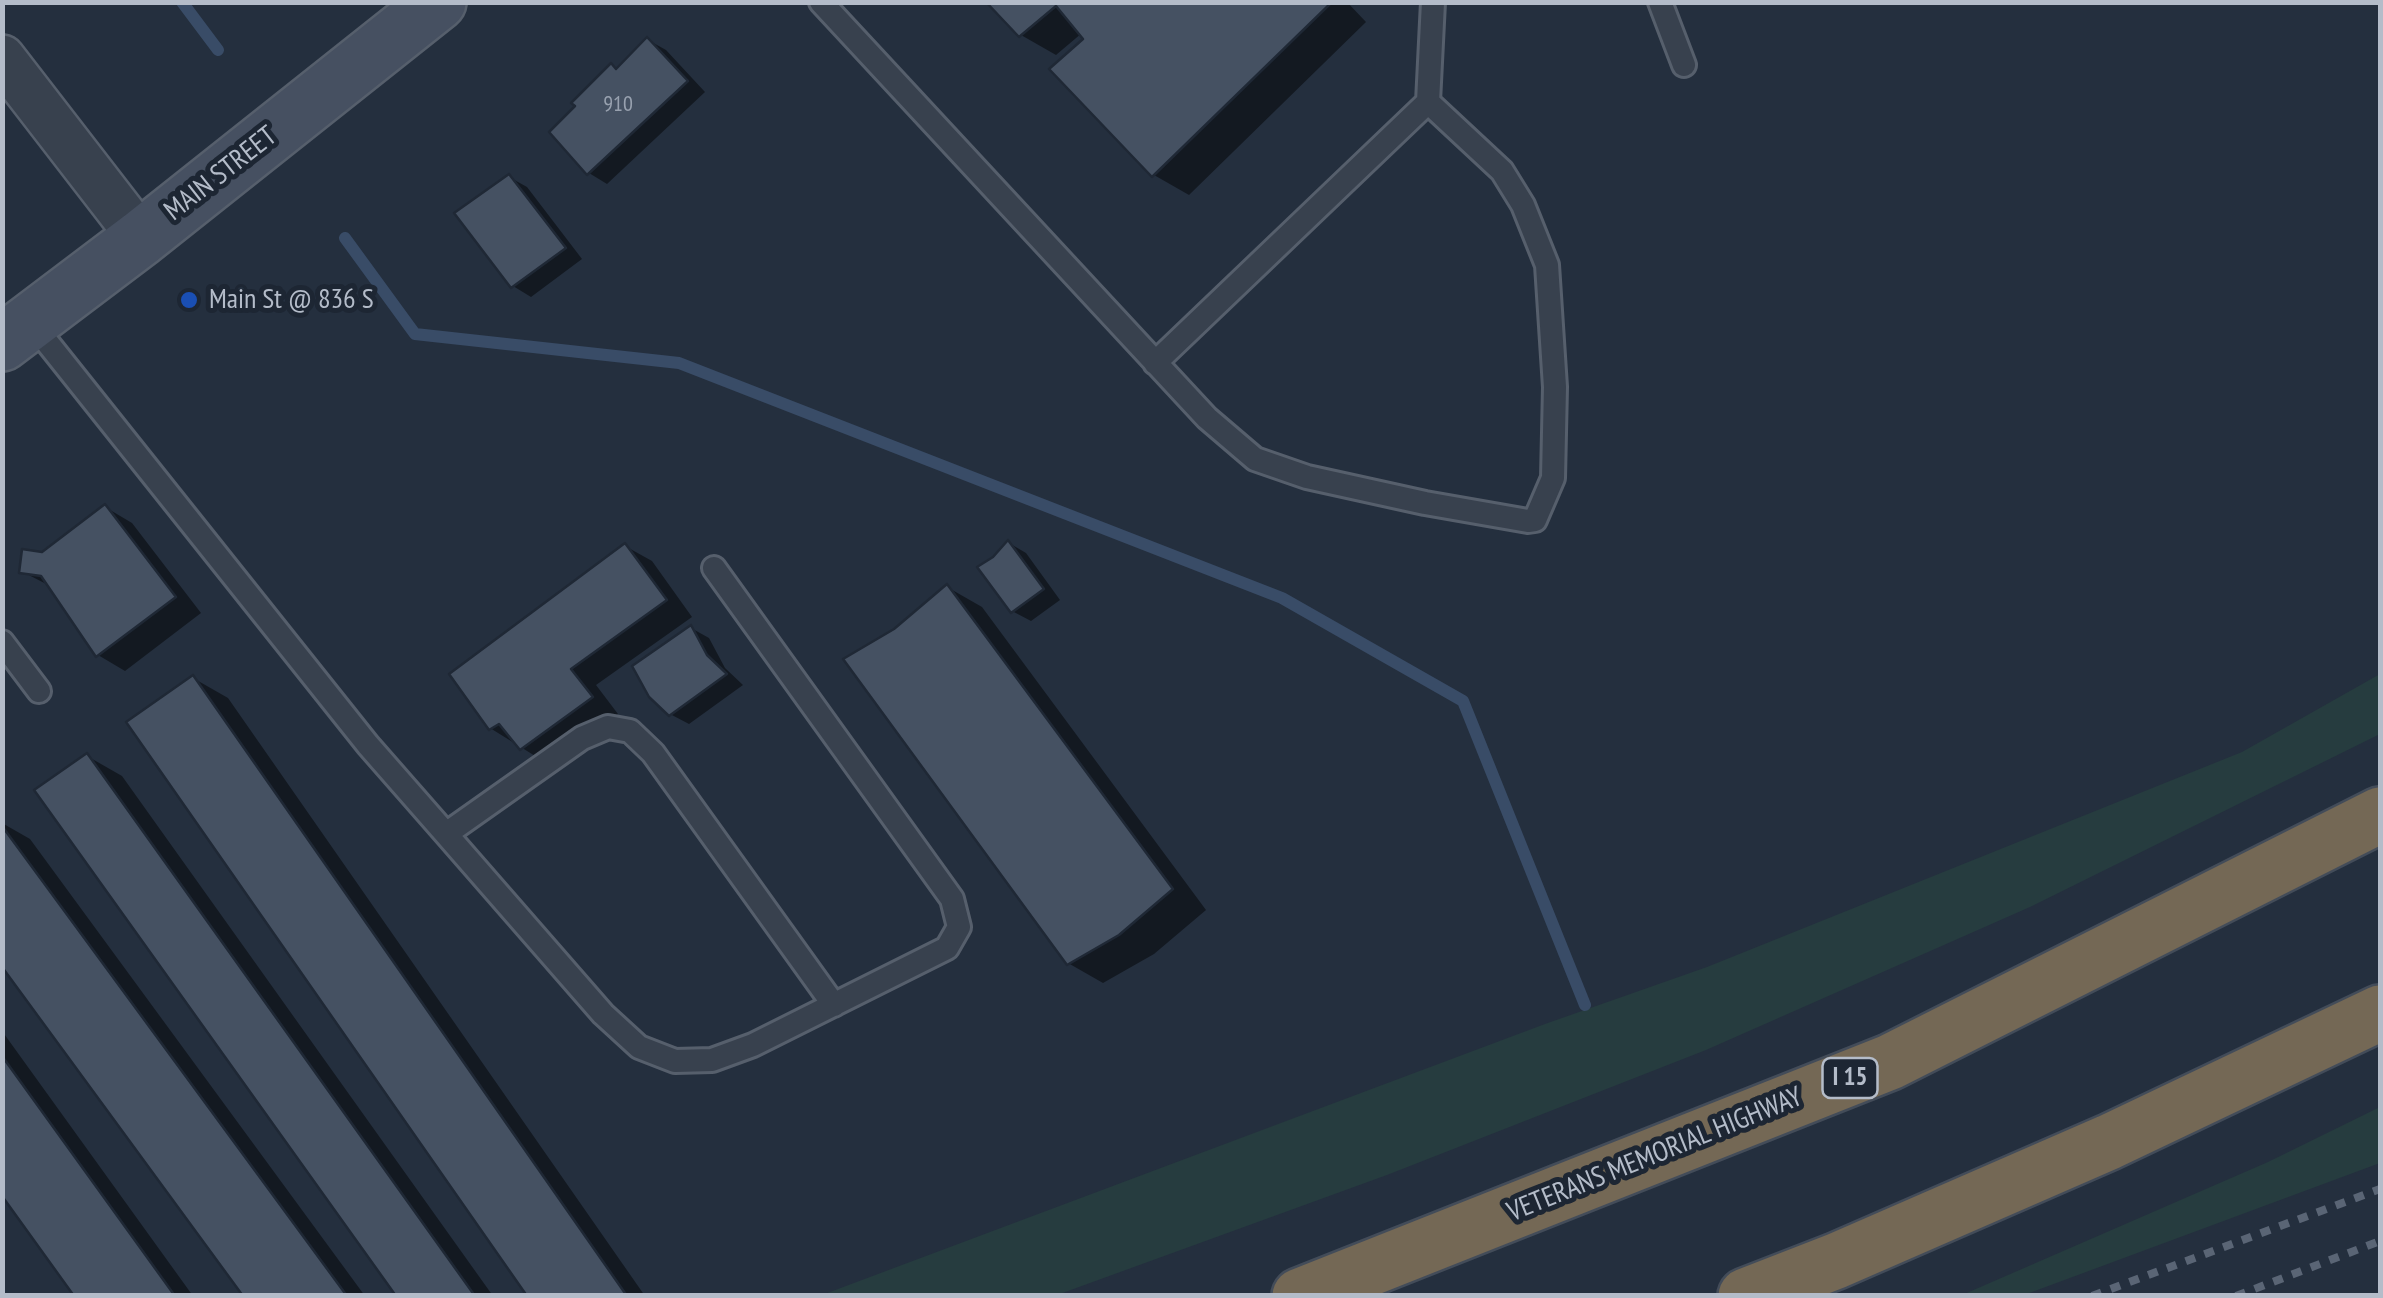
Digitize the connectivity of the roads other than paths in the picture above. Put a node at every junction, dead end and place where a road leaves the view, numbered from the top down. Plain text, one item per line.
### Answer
1 (438, 2) edge
2 (821, 2) edge
3 (1433, 2) edge
4 (1660, 2) edge
5 (2, 58) edge
6 (1684, 65) dead end
7 (1428, 102) junction
8 (141, 238) junction
9 (17, 333) edge
10 (1155, 363) junction
11 (714, 568) dead end
12 (2, 642) edge
13 (39, 692) dead end
14 (2380, 815) edge
15 (446, 834) junction
16 (834, 1004) junction
17 (2380, 1013) edge
18 (1300, 1296) edge
19 (1746, 1296) edge

1 - 8 main road, MAIN STREET
2 - 10 lane
3 - 7 lane
4 - 6 lane
5 - 8 street
7 - 10 lane
7 - 10 lane
8 - 9 main road, MAIN STREET
9 - 15 lane
11 - 16 lane
12 - 13 lane
14 - 18 highway, VETERANS MEMORIAL HIGHWAY / I 15
15 - 16 lane
15 - 16 lane
17 - 19 highway

